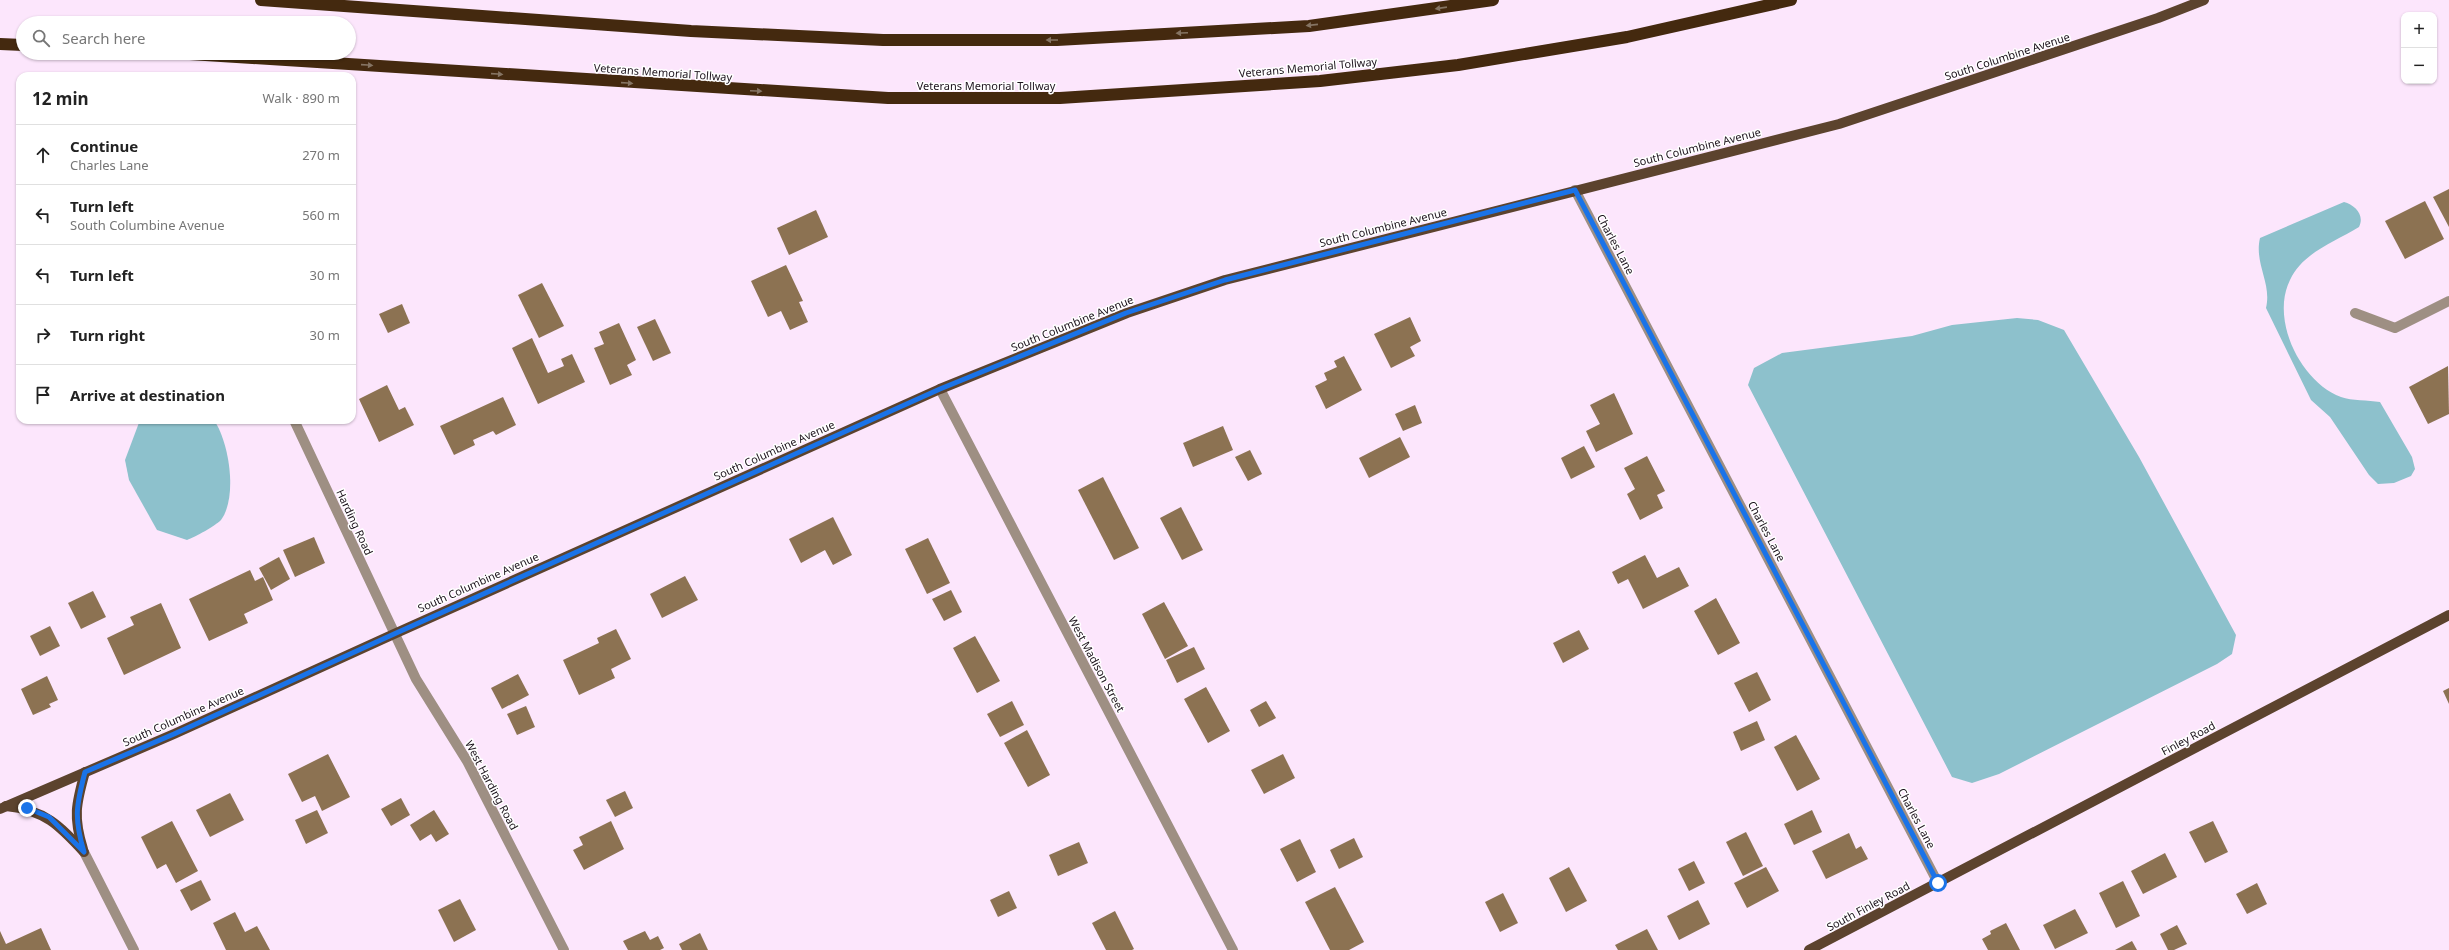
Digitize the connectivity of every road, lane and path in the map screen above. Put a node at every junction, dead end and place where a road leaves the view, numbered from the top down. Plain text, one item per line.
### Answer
1 (261, 0) edge
2 (1493, 0) edge
3 (1791, 0) edge
4 (2204, 0) edge
5 (0, 44) edge
6 (16, 45) edge
7 (285, 60) edge
8 (1575, 190) junction
9 (2449, 300) edge
10 (2355, 313) dead end
11 (940, 389) junction
12 (296, 424) edge
13 (2449, 615) edge
14 (394, 634) junction
15 (85, 772) junction
16 (3, 808) edge
17 (84, 852) junction
18 (1938, 883) junction
19 (134, 950) edge
20 (564, 950) edge
21 (1233, 950) edge
22 (1809, 950) edge

2 -> 1 highway
7 -> 3 highway, Veterans Memorial Tollway
4 - 8 main road, South Columbine Avenue
5 - 6 highway
8 - 11 main road, South Columbine Avenue
8 - 18 street, Charles Lane
9 - 10 street
11 - 14 main road, South Columbine Avenue
11 - 21 street, West Madison Street
12 - 14 street, Harding Road
13 - 18 main road, Finley Road
14 - 15 main road, South Columbine Avenue
14 - 20 street, West Harding Road
15 - 16 main road, South Columbine Avenue
15 - 17 main road
16 - 17 main road
17 - 19 street
18 - 22 main road, South Finley Road

